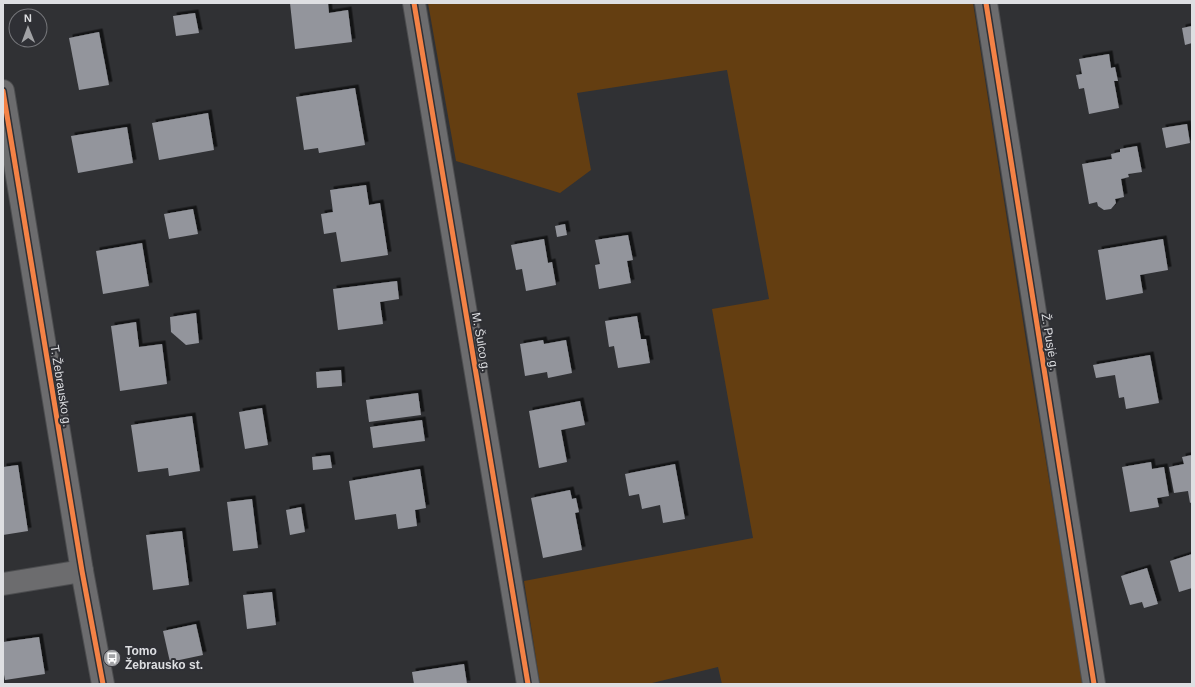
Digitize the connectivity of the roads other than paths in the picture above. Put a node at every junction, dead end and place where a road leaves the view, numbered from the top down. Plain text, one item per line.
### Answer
1 (414, 3) edge
2 (986, 3) edge
3 (3, 91) edge
4 (9, 167) edge
5 (82, 570) junction
6 (3, 584) edge
7 (103, 684) edge
8 (528, 684) edge
9 (1094, 684) edge

1 - 8 street, M. Šulco g.
2 - 9 street, Ž. Pusjė g.
3 - 4 street, T. Žebrausko g.
4 - 5 street, T. Žebrausko g.
5 - 6 street
5 - 7 street, T. Žebrausko g.

